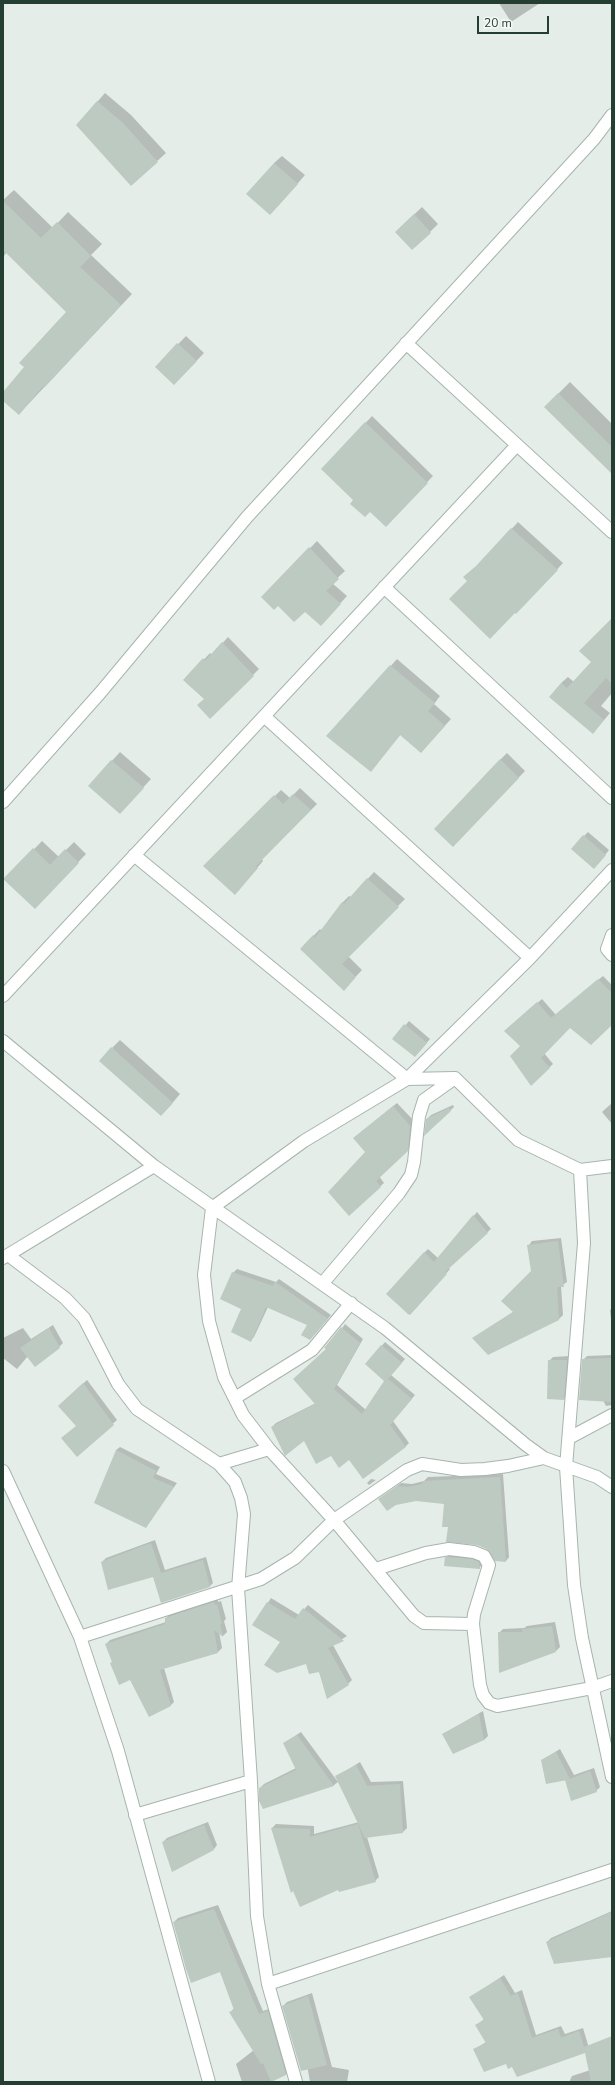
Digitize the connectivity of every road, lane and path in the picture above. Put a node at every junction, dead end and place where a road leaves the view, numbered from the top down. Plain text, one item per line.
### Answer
1 (612, 115) edge
2 (406, 343) junction
3 (517, 445) junction
4 (612, 532) edge
5 (384, 587) junction
6 (264, 716) junction
7 (612, 798) edge
8 (3, 802) edge
9 (134, 855) junction
10 (612, 870) edge
11 (612, 935) edge
12 (610, 950) edge
13 (530, 958) junction
14 (3, 996) edge
15 (3, 1040) edge
16 (455, 1078) junction
17 (407, 1079) junction
18 (154, 1166) junction
19 (612, 1166) edge
20 (580, 1170) junction
21 (212, 1208) junction
22 (6, 1256) edge
23 (322, 1284) junction
24 (351, 1303) junction
25 (235, 1398) junction
26 (612, 1416) edge
27 (569, 1438) junction
28 (269, 1449) junction
29 (544, 1458) junction
30 (219, 1464) junction
31 (566, 1467) junction
32 (3, 1471) edge
33 (612, 1487) edge
34 (334, 1520) junction
35 (376, 1569) junction
36 (238, 1588) junction
37 (473, 1624) junction
38 (80, 1637) junction
39 (612, 1681) edge
40 (592, 1688) junction
41 (612, 1777) edge
42 (251, 1781) junction
43 (135, 1815) junction
44 (612, 1870) edge
45 (268, 1984) junction
46 (209, 2082) edge
47 (296, 2082) edge

1 - 2 street
2 - 3 street
2 - 8 street
3 - 4 street
3 - 5 street
5 - 6 street
5 - 7 street
6 - 9 street
6 - 13 street
9 - 14 street
9 - 17 street
10 - 13 street
11 - 12 street
13 - 17 street
15 - 18 street
16 - 17 street
16 - 20 street
16 - 23 street
17 - 21 street
18 - 21 street
18 - 22 street
19 - 20 street
20 - 27 street
21 - 23 street
21 - 25 street
22 - 30 street
23 - 24 street
24 - 25 street
24 - 29 street
25 - 28 street
26 - 27 street
27 - 31 street
28 - 30 street
28 - 34 street
29 - 31 street
29 - 34 street
30 - 36 street
31 - 33 street
31 - 40 street
32 - 38 street
34 - 35 street
34 - 36 street
35 - 37 street
35 - 37 street
36 - 38 street
36 - 42 street
37 - 40 street
38 - 43 street
39 - 40 street
40 - 41 street
42 - 43 street
42 - 45 street
43 - 46 street
44 - 45 street
45 - 47 street

